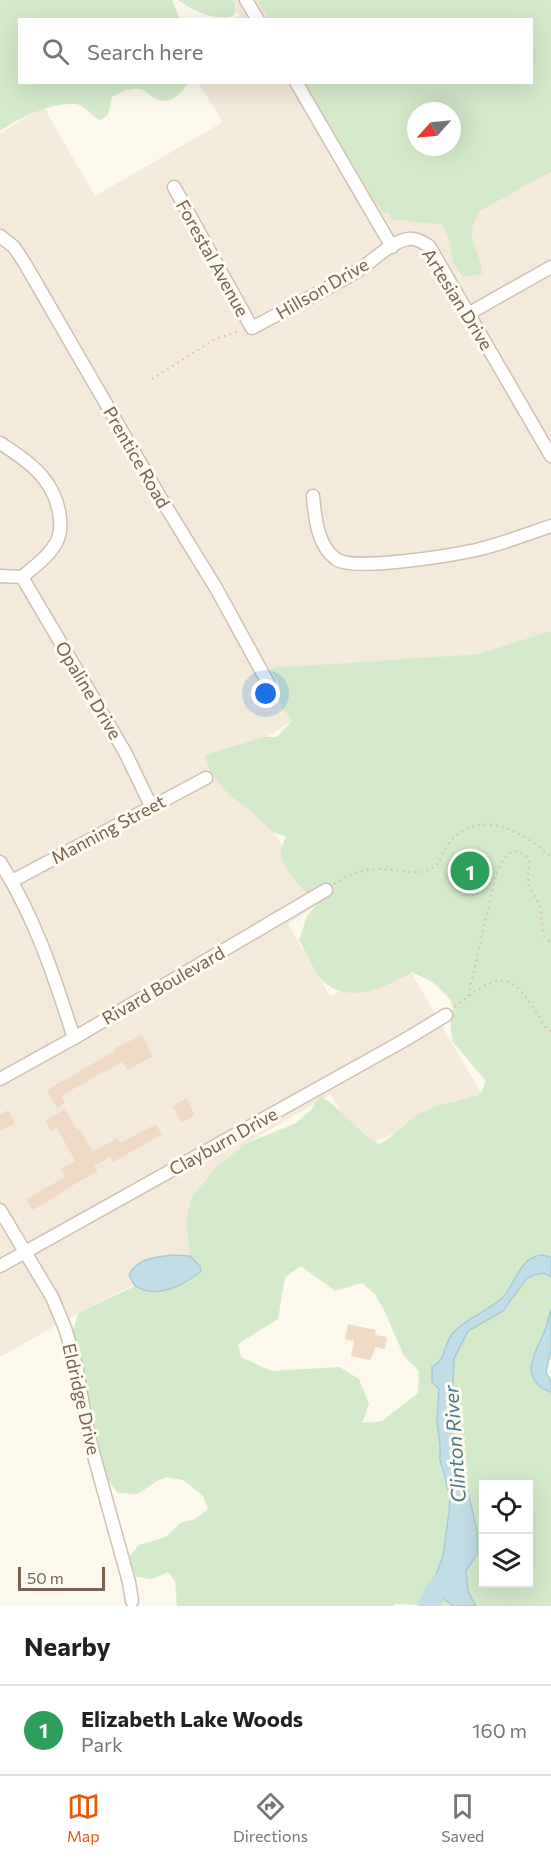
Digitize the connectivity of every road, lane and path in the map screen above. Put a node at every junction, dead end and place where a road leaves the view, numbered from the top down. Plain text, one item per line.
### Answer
1 (246, 0) edge
2 (257, 18) edge
3 (297, 84) edge
4 (174, 187) dead end
5 (0, 236) edge
6 (392, 247) junction
7 (551, 267) edge
8 (468, 314) junction
9 (252, 328) junction
10 (152, 379) dead end
11 (0, 442) edge
12 (551, 456) edge
13 (313, 496) dead end
14 (551, 526) edge
15 (0, 576) edge
16 (22, 577) junction
17 (268, 683) dead end
18 (206, 778) dead end
19 (151, 806) junction
20 (551, 857) edge
21 (0, 862) edge
22 (12, 881) junction
23 (326, 890) joint
24 (551, 943) edge
25 (468, 996) junction
26 (446, 1015) joint
27 (551, 1031) edge
28 (74, 1038) junction
29 (0, 1079) edge
30 (0, 1210) edge
31 (26, 1251) junction
32 (0, 1266) edge
33 (132, 1601) dead end

1 - 2 street
3 - 6 street
4 - 9 street, Forestal Avenue
5 - 17 street, Prentice Road
6 - 8 street, Artesian Drive
6 - 9 street, Hillson Drive
7 - 8 street
8 - 12 street, Artesian Drive
9 - 10 path
11 - 16 street
13 - 14 street
15 - 16 street
16 - 19 street, Opaline Drive
18 - 19 street, Manning Street
19 - 22 street, Manning Street
20 - 23 path
21 - 22 street
22 - 28 street
23 - 28 street, Rivard Boulevard
24 - 25 path
25 - 26 path
25 - 27 path
26 - 31 street, Clayburn Drive
28 - 29 street, Rivard Boulevard
30 - 31 street, Eldridge Drive
31 - 32 street, Clayburn Drive
31 - 33 street, Eldridge Drive

